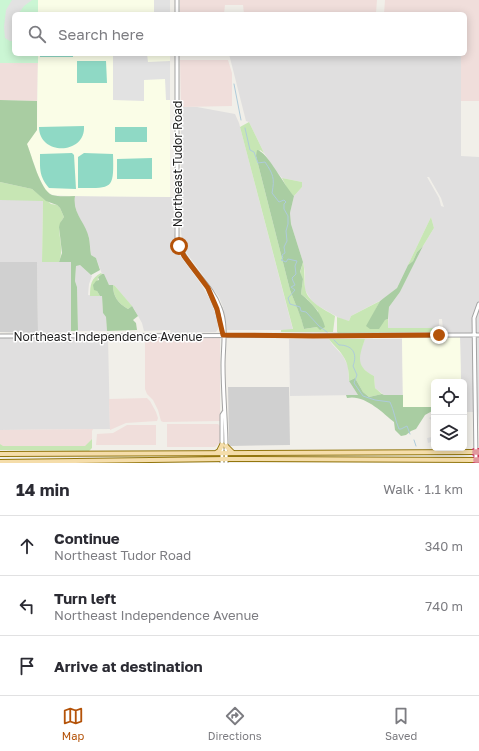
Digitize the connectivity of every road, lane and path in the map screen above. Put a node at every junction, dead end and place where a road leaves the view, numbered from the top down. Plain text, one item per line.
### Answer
1 (177, 0) edge
2 (177, 12) edge
3 (177, 56) edge
4 (479, 304) edge
5 (223, 335) junction
6 (474, 335) junction
7 (479, 335) edge
8 (0, 336) edge
9 (223, 421) junction
10 (224, 446) junction
11 (477, 452) edge
12 (216, 453) junction
13 (224, 453) junction
14 (233, 453) junction
15 (0, 454) edge
16 (477, 460) edge
17 (0, 462) edge
18 (89, 462) edge
19 (98, 462) edge
20 (224, 462) edge

1 - 2 street
3 - 5 street, Northeast Tudor Road
4 - 6 street
5 - 6 street, Northeast Independence Avenue
5 - 8 street, Northeast Independence Avenue
5 - 9 street, Northeast Tudor Road
6 - 7 street, Northeast Independence Avenue
6 - 11 street
9 - 10 street, Northeast Tudor Road
9 - 10 street
10 - 12 main road
10 - 13 street
10 - 14 main road
11 - 14 main road
11 - 16 street
12 - 13 main road
12 - 15 main road
13 - 14 main road
13 - 20 street
16 - 20 main road
17 - 18 main road
18 - 19 main road
19 - 20 main road

